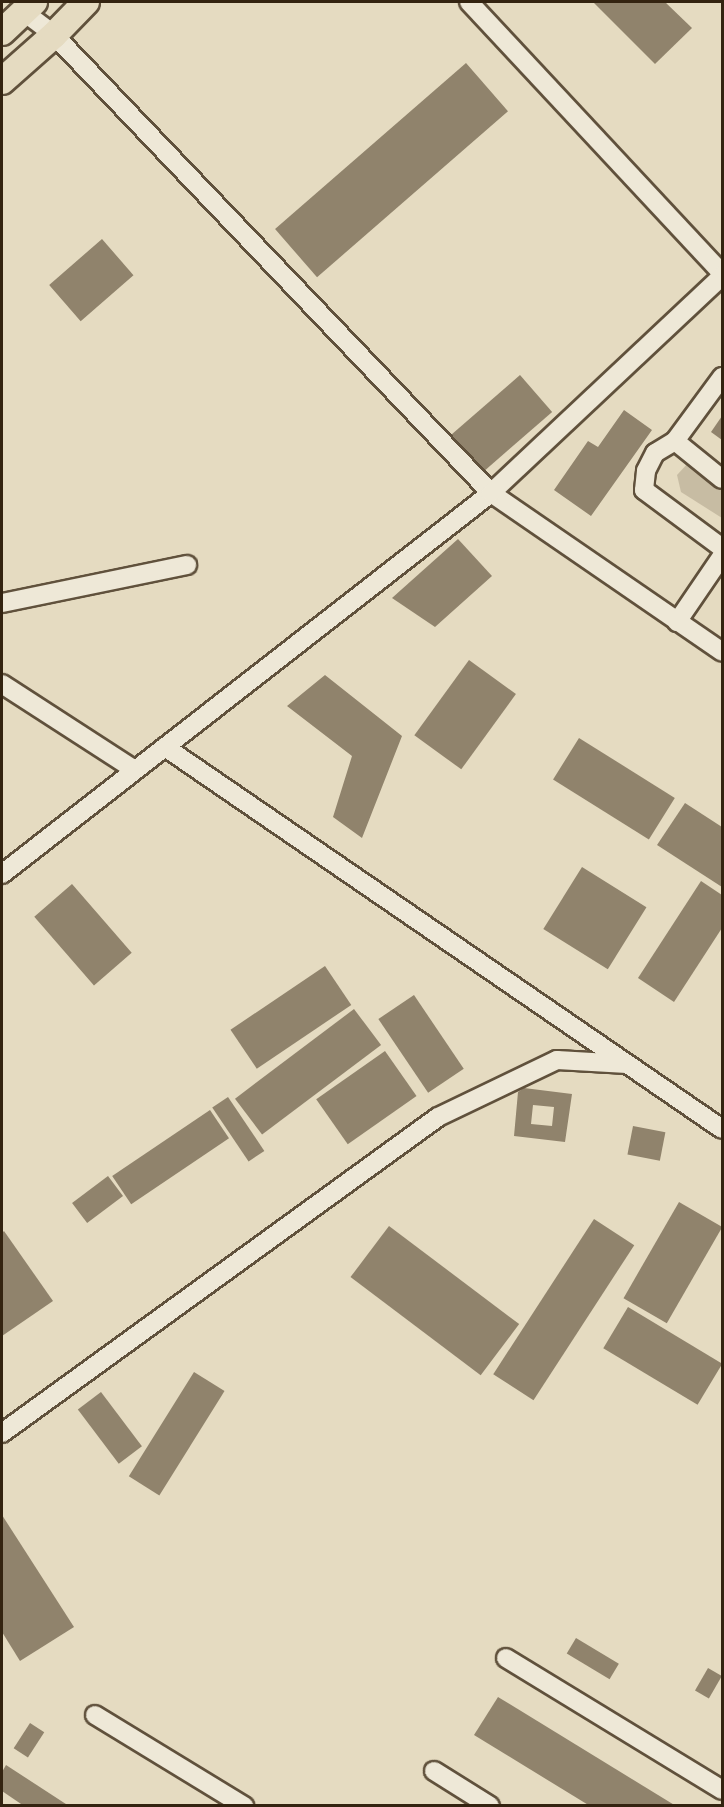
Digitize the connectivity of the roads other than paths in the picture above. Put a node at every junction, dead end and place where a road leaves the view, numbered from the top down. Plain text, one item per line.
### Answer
1 (86, 2) edge
2 (469, 2) edge
3 (29, 7) edge
4 (2, 32) edge
5 (54, 35) junction
6 (2, 81) edge
7 (723, 274) edge
8 (723, 377) edge
9 (675, 441) junction
10 (723, 479) edge
11 (491, 494) junction
12 (723, 548) edge
13 (723, 556) edge
14 (187, 565) dead end
15 (2, 603) edge
16 (677, 622) junction
17 (723, 652) edge
18 (2, 684) edge
19 (165, 747) junction
20 (135, 770) junction
21 (2, 874) edge
22 (627, 1064) junction
23 (723, 1129) edge
24 (2, 1433) edge
25 (506, 1658) dead end
26 (95, 1715) dead end
27 (434, 1771) dead end
28 (723, 1790) edge
29 (244, 1806) edge
30 (490, 1806) edge

1 - 5 highway
2 - 7 street
3 - 4 highway
3 - 5 street
5 - 6 highway
5 - 11 street
7 - 11 street
8 - 9 street
9 - 10 street
9 - 12 street
11 - 16 street
11 - 19 street
13 - 16 street
14 - 15 street
16 - 17 street
18 - 20 street
19 - 20 street
19 - 22 street
20 - 21 street
22 - 23 street
22 - 24 street
25 - 28 street
26 - 29 street
27 - 30 street

